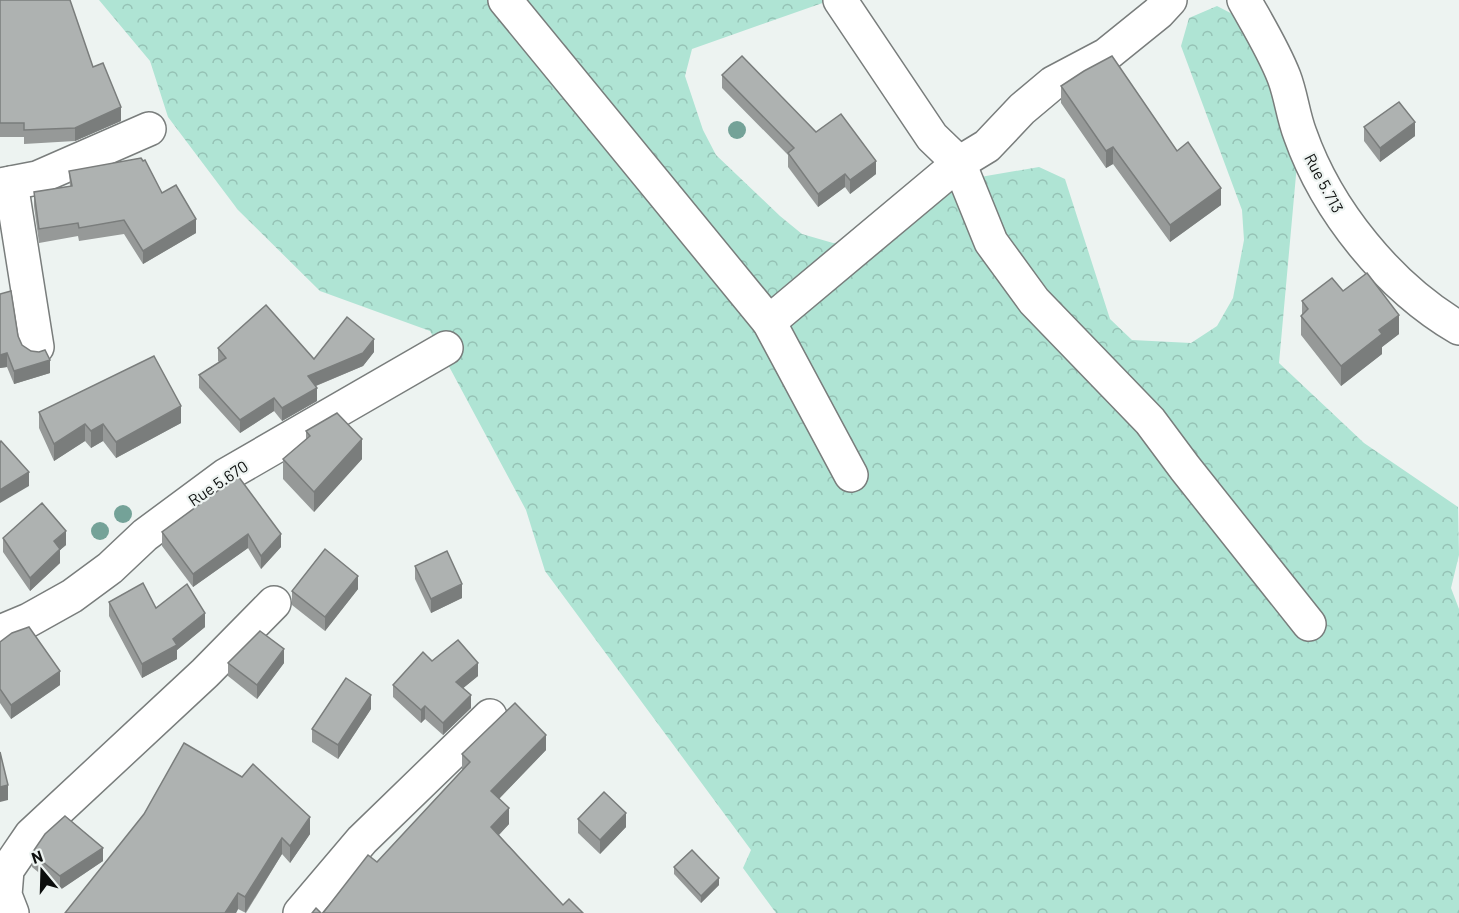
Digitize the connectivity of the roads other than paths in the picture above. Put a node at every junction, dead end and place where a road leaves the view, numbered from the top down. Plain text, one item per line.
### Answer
1 (506, 0) edge
2 (840, 0) edge
3 (1170, 0) edge
4 (1244, 0) edge
5 (149, 129) dead end
6 (959, 163) junction
7 (5, 184) edge
8 (769, 322) junction
9 (1459, 328) edge
10 (37, 346) dead end
11 (446, 348) dead end
12 (851, 475) dead end
13 (273, 603) dead end
14 (1309, 624) dead end
15 (0, 632) edge
16 (490, 716) dead end
17 (12, 913) edge
18 (300, 913) edge

1 - 8 street
2 - 6 street
3 - 6 street
4 - 9 street, Rue 5.713
5 - 7 street
6 - 8 street
6 - 14 street
7 - 10 street
8 - 12 street
11 - 15 street, Rue 5.670
13 - 17 street
16 - 18 street

